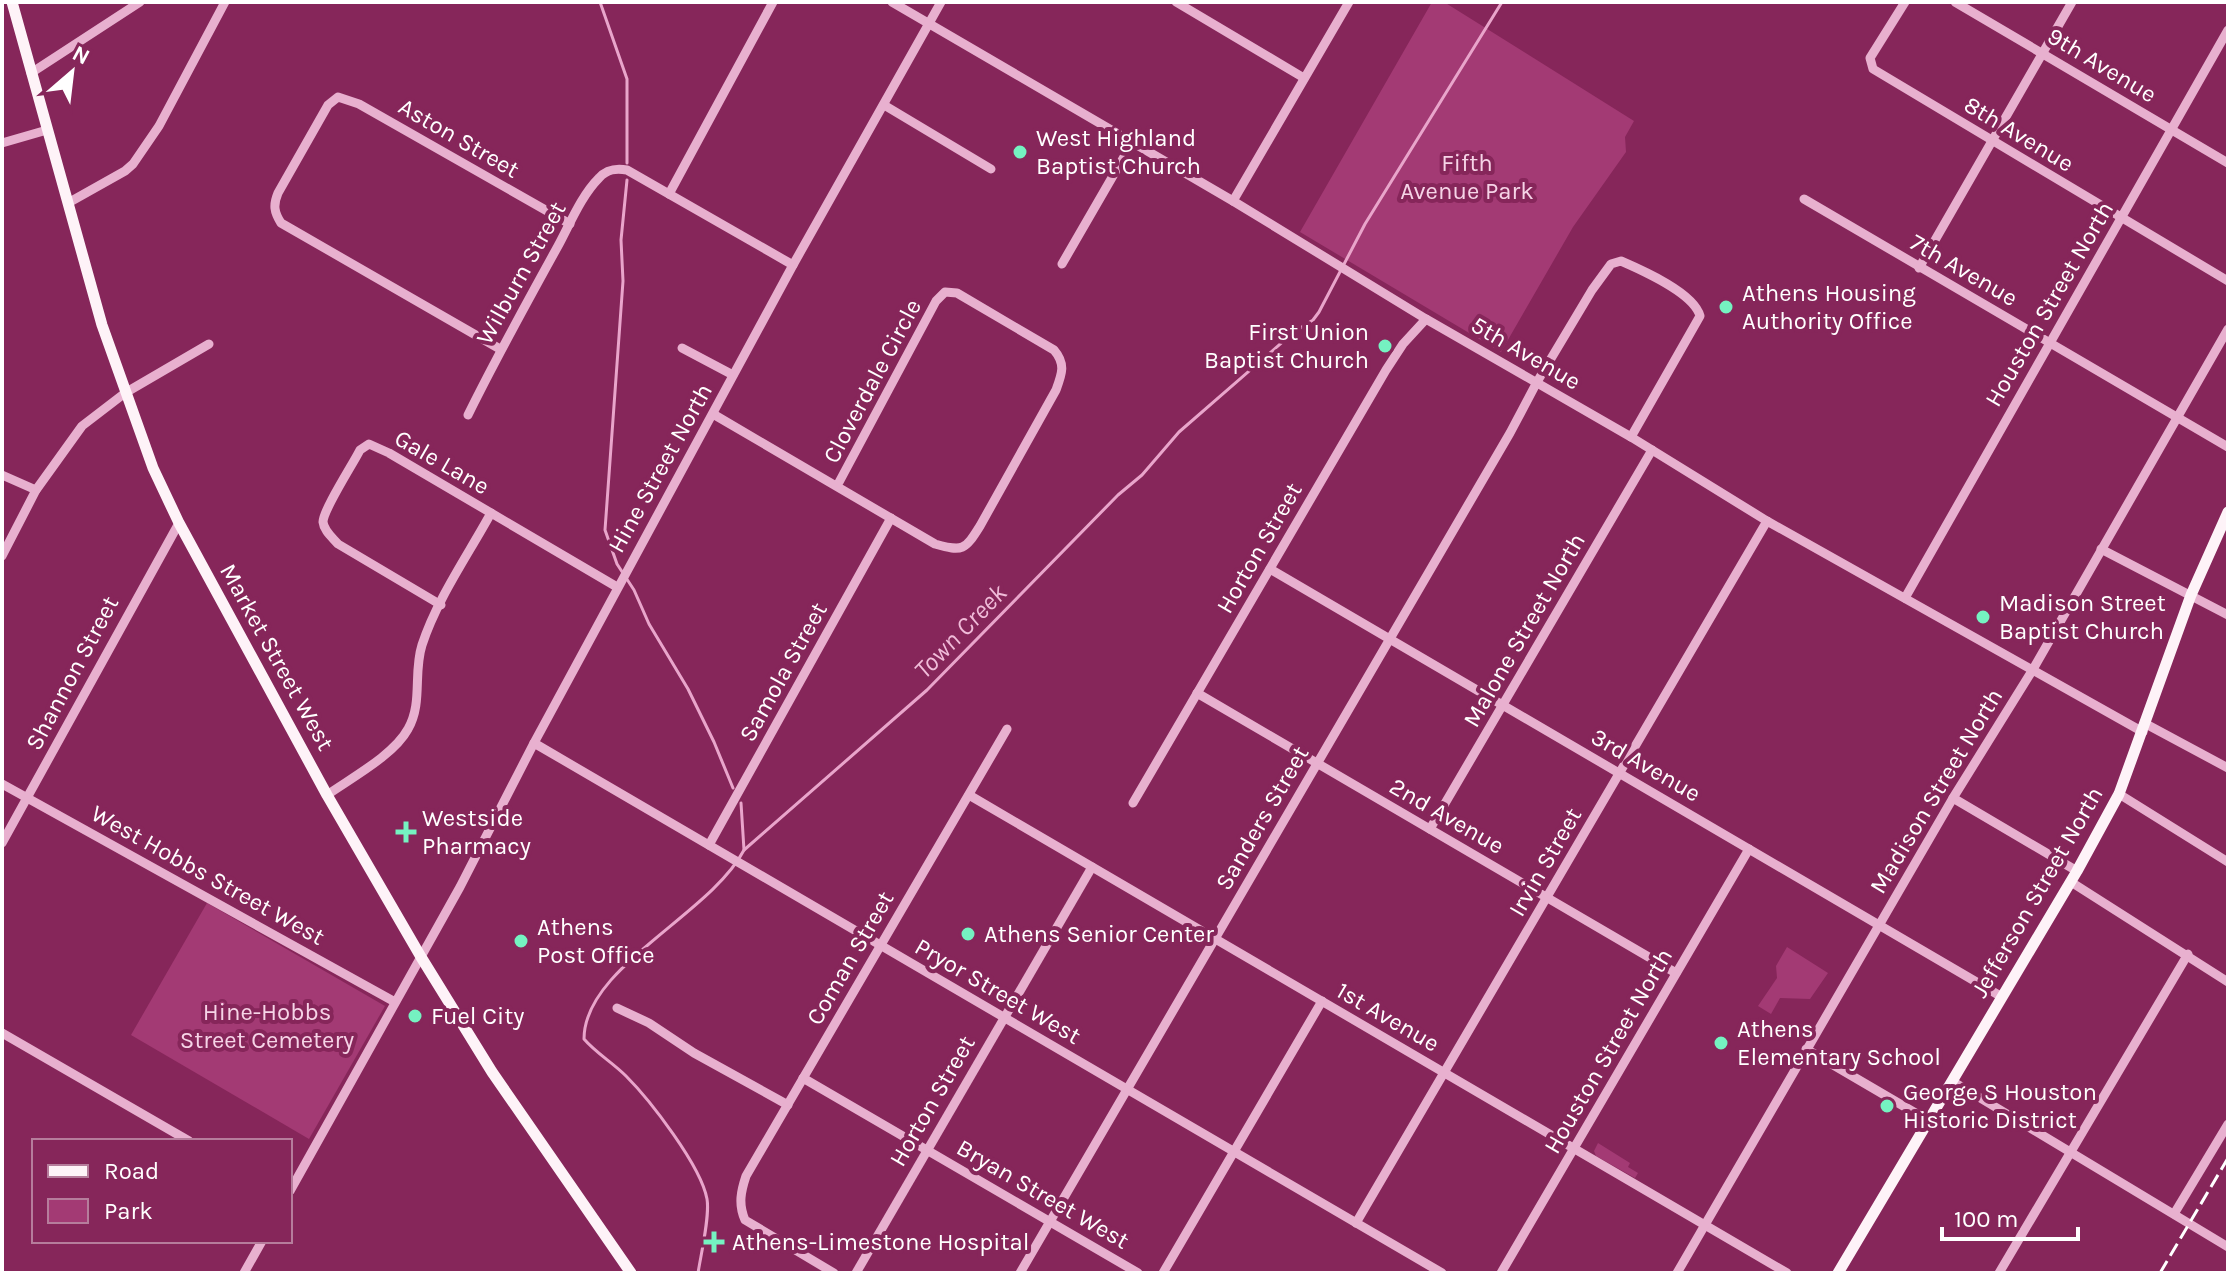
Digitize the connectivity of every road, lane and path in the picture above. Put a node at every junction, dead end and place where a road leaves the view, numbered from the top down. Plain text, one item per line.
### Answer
1 (12, 2) edge
2 (140, 2) edge
3 (225, 2) edge
4 (773, 2) edge
5 (892, 2) edge
6 (941, 2) edge
7 (1176, 2) edge
8 (1349, 2) edge
9 (1905, 2) edge
10 (1955, 2) edge
11 (2072, 2) edge
12 (929, 24) junction
13 (2228, 30) edge
14 (2042, 52) junction
15 (31, 73) junction
16 (1304, 78) junction
17 (884, 105) junction
18 (47, 130) junction
19 (2171, 130) junction
20 (1991, 140) junction
21 (2, 143) edge
22 (1132, 143) junction
23 (2228, 163) edge
24 (991, 169) dead end
25 (669, 194) junction
26 (1804, 199) dead end
27 (1233, 201) junction
28 (68, 203) junction
29 (2120, 218) junction
30 (570, 224) junction
31 (1062, 264) dead end
32 (793, 265) junction
33 (1919, 268) junction
34 (2228, 281) edge
35 (1426, 319) junction
36 (2228, 329) edge
37 (2049, 343) junction
38 (209, 344) dead end
39 (682, 348) dead end
40 (500, 349) junction
41 (733, 375) junction
42 (1537, 382) junction
43 (125, 393) junction
44 (713, 414) junction
45 (468, 415) dead end
46 (2177, 419) junction
47 (1631, 437) junction
48 (2228, 447) edge
49 (1652, 450) junction
50 (2, 475) edge
51 (837, 486) junction
52 (36, 490) junction
53 (2228, 512) edge
54 (491, 513) junction
55 (891, 518) junction
56 (1767, 521) junction
57 (179, 523) junction
58 (2101, 549) junction
59 (2, 556) edge
60 (1270, 569) junction
61 (617, 587) junction
62 (2191, 595) junction
63 (1905, 598) junction
64 (441, 605) junction
65 (2228, 615) edge
66 (1390, 639) junction
67 (2032, 671) junction
68 (1197, 693) junction
69 (1503, 705) junction
70 (2144, 728) junction
71 (1007, 729) dead end
72 (534, 743) junction
73 (1317, 763) junction
74 (2228, 768) edge
75 (1620, 773) junction
76 (2, 784) edge
77 (2119, 794) junction
78 (327, 795) junction
79 (969, 795) junction
80 (28, 798) junction
81 (1953, 798) junction
82 (1133, 803) dead end
83 (1430, 829) junction
84 (2, 843) edge
85 (709, 845) junction
86 (1749, 849) junction
87 (2228, 862) edge
88 (1092, 867) junction
89 (2077, 871) junction
90 (2071, 882) junction
91 (1547, 897) junction
92 (1879, 924) junction
93 (1215, 939) junction
94 (881, 945) junction
95 (2188, 954) junction
96 (421, 957) junction
97 (1676, 973) junction
98 (2228, 982) edge
99 (2002, 997) junction
100 (1322, 1001) junction
101 (395, 1002) junction
102 (617, 1008) dead end
103 (1005, 1017) junction
104 (2, 1033) edge
105 (1806, 1049) junction
106 (1444, 1073) junction
107 (803, 1078) junction
108 (1952, 1081) junction
109 (1127, 1089) junction
110 (788, 1105) junction
111 (1929, 1121) junction
112 (2228, 1124) edge
113 (186, 1139) edge
114 (1574, 1149) junction
115 (927, 1150) junction
116 (2071, 1151) junction
117 (1234, 1152) junction
118 (292, 1187) edge
119 (2174, 1214) junction
120 (1049, 1221) junction
121 (1356, 1223) junction
122 (1706, 1226) junction
123 (261, 1243) edge
124 (2228, 1247) edge
125 (244, 1273) edge
126 (631, 1273) edge
127 (834, 1273) edge
128 (856, 1273) edge
129 (1020, 1273) edge
130 (1138, 1273) edge
131 (1163, 1273) edge
132 (1442, 1273) edge
133 (1501, 1273) edge
134 (1677, 1273) edge
135 (1787, 1273) edge
136 (1838, 1273) edge
137 (1999, 1273) edge

1 - 15 main road, Market Street West
2 - 15 street
3 - 28 street
4 - 25 street
5 - 12 street, 5th Avenue
6 - 12 street, Hine Street North
7 - 16 street
8 - 16 street
9 - 20 street, 8th Avenue
10 - 14 street, 9th Avenue
11 - 14 street
12 - 17 street, Hine Street North
12 - 22 street, 5th Avenue
13 - 19 street, Houston Street North
14 - 19 street, 9th Avenue
14 - 20 street
15 - 18 main road, Market Street West
16 - 27 street
17 - 24 street
17 - 32 street, Hine Street North
18 - 21 street
18 - 28 main road, Market Street West
19 - 23 street, 9th Avenue
19 - 29 street, Houston Street North
20 - 29 street, 8th Avenue
20 - 33 street
22 - 27 street, 5th Avenue
22 - 31 street
25 - 30 street, Wilburn Street
25 - 32 street
26 - 33 street, 7th Avenue
27 - 35 street, 5th Avenue
28 - 43 main road, Market Street West
29 - 34 street, 8th Avenue
29 - 37 street, Houston Street North
30 - 40 street, Wilburn Street
30 - 40 street, Aston Street
32 - 41 street, Hine Street North
33 - 37 street, 7th Avenue
35 - 42 street, 5th Avenue
35 - 60 street, Horton Street
36 - 46 street, Madison Street North
37 - 46 street, 7th Avenue
37 - 63 street, Houston Street North
38 - 43 street
39 - 41 street
40 - 45 street, Wilburn Street
41 - 44 street, Hine Street North
42 - 47 street, 5th Avenue
42 - 47 street, Sanders Street
42 - 66 street, Sanders Street
43 - 52 street
43 - 57 main road, Market Street West
44 - 51 street
44 - 61 street, Hine Street North
46 - 48 street, 7th Avenue
46 - 58 street, Madison Street North
47 - 49 street, 5th Avenue
49 - 56 street, 5th Avenue
49 - 69 street, Malone Street North
50 - 52 street
51 - 55 street
51 - 55 street, Cloverdale Circle
52 - 59 street
53 - 62 main road, Jefferson Street North
54 - 61 street, Gale Lane
54 - 64 street
54 - 64 street, Gale Lane
55 - 85 street, Samola Street
56 - 63 street, 5th Avenue
56 - 75 street, Irvin Street
57 - 78 main road, Market Street West
57 - 80 street, Shannon Street
58 - 62 street
58 - 67 street, Madison Street North
60 - 66 street, 3rd Avenue
60 - 68 street, Horton Street
61 - 72 street, Hine Street North
62 - 65 street
62 - 70 main road, Jefferson Street North
63 - 67 street, 5th Avenue
64 - 78 street
66 - 69 street, 3rd Avenue
66 - 73 street, Sanders Street
67 - 70 street, 5th Avenue
67 - 81 street, Madison Street North
68 - 73 street, 2nd Avenue
68 - 82 street, Horton Street
69 - 75 street, 3rd Avenue
69 - 83 street, Malone Street North
70 - 74 street, 5th Avenue
70 - 77 main road, Jefferson Street North
71 - 79 street, Coman Street
72 - 85 street, Pryor Street West
72 - 96 street, Hine Street North
73 - 83 street, 2nd Avenue
73 - 93 street, Sanders Street
75 - 86 street, 3rd Avenue
75 - 91 street, Irvin Street
76 - 80 street, West Hobbs Street West
77 - 87 street
77 - 89 main road, Jefferson Street North
78 - 96 main road, Market Street West
79 - 88 street, 1st Avenue
79 - 94 street, Coman Street
80 - 84 street, Shannon Street
80 - 101 street, West Hobbs Street West
81 - 89 street
81 - 92 street, Madison Street North
83 - 91 street, 2nd Avenue
85 - 94 street, Pryor Street West
86 - 92 street, 3rd Avenue
86 - 97 street, Houston Street North
88 - 93 street, 1st Avenue
88 - 103 street, Horton Street
89 - 90 main road, Jefferson Street North
90 - 95 street
90 - 99 main road, Jefferson Street North
91 - 97 street, 2nd Avenue
91 - 106 street, Irvin Street
92 - 99 street, 3rd Avenue
92 - 105 street, Madison Street North
93 - 100 street, 1st Avenue
93 - 109 street, Sanders Street
94 - 103 street, Pryor Street West
94 - 107 street, Coman Street
95 - 98 street
95 - 116 street
96 - 101 street, Hine Street North
96 - 126 main road, Market Street West
97 - 114 street, Houston Street North
99 - 108 main road, Jefferson Street North
100 - 106 street, 1st Avenue
100 - 117 street
101 - 118 street, Hine Street North
102 - 110 street
103 - 109 street, Pryor Street West
103 - 115 street, Horton Street
104 - 113 street
105 - 111 street
105 - 122 street, Madison Street North
106 - 114 street, 1st Avenue
106 - 121 street, Irvin Street
107 - 110 street, Coman Street
107 - 115 street, Bryan Street West
108 - 111 main road, Jefferson Street North
108 - 116 street
109 - 117 street, Pryor Street West
109 - 120 street, Sanders Street
110 - 127 street, Coman Street
111 - 136 main road, Jefferson Street North
112 - 119 street
114 - 122 street, 1st Avenue
114 - 133 street, Houston Street North
115 - 120 street, Bryan Street West
115 - 128 street, Horton Street
116 - 119 street
116 - 137 street
117 - 121 street, Pryor Street West
117 - 131 street
119 - 124 street
120 - 129 street, Sanders Street
120 - 130 street, Bryan Street West
121 - 132 street, Pryor Street West
122 - 134 street, Madison Street North
122 - 135 street, 1st Avenue
123 - 125 street

